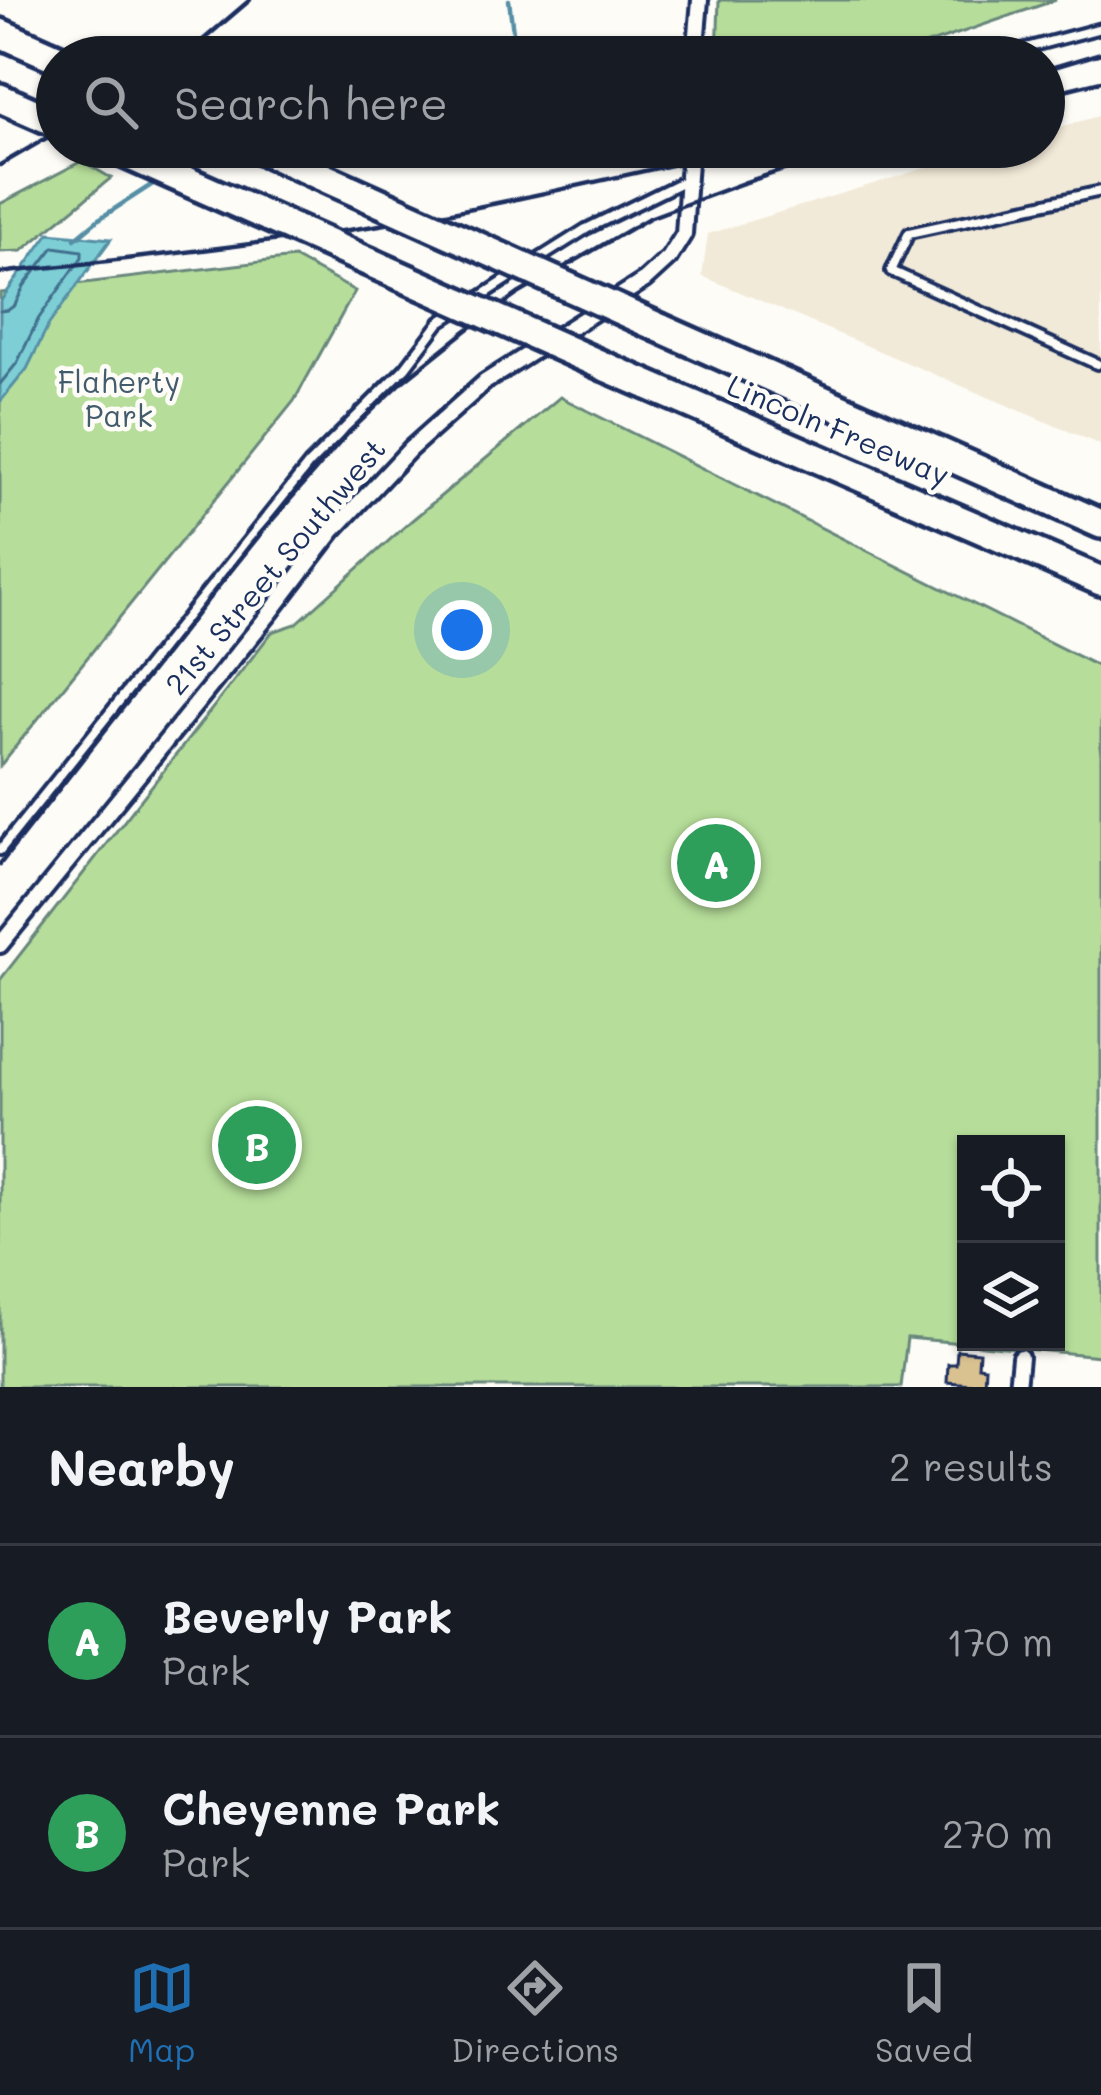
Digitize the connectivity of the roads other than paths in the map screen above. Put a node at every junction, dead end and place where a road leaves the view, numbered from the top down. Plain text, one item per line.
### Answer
1 (700, 0) edge
2 (1101, 28) edge
3 (0, 33) edge
4 (697, 36) edge
5 (1065, 38) edge
6 (36, 49) edge
7 (0, 98) edge
8 (36, 114) edge
9 (157, 168) edge
10 (303, 168) edge
11 (689, 168) edge
12 (689, 178) junction
13 (1101, 191) edge
14 (1100, 362) edge
15 (1101, 524) edge
16 (1101, 585) edge
17 (0, 850) edge
18 (0, 945) edge
19 (1020, 1357) dead end
20 (1018, 1387) edge

1 - 4 street
2 - 5 lane
3 - 6 highway
7 - 8 highway
9 - 16 highway, Lincoln Freeway, bridge
10 - 15 highway, bridge
11 - 12 street, 21st Street Southwest
12 - 17 lane
12 - 18 street, 21st Street Southwest
13 - 14 lane
19 - 20 street

